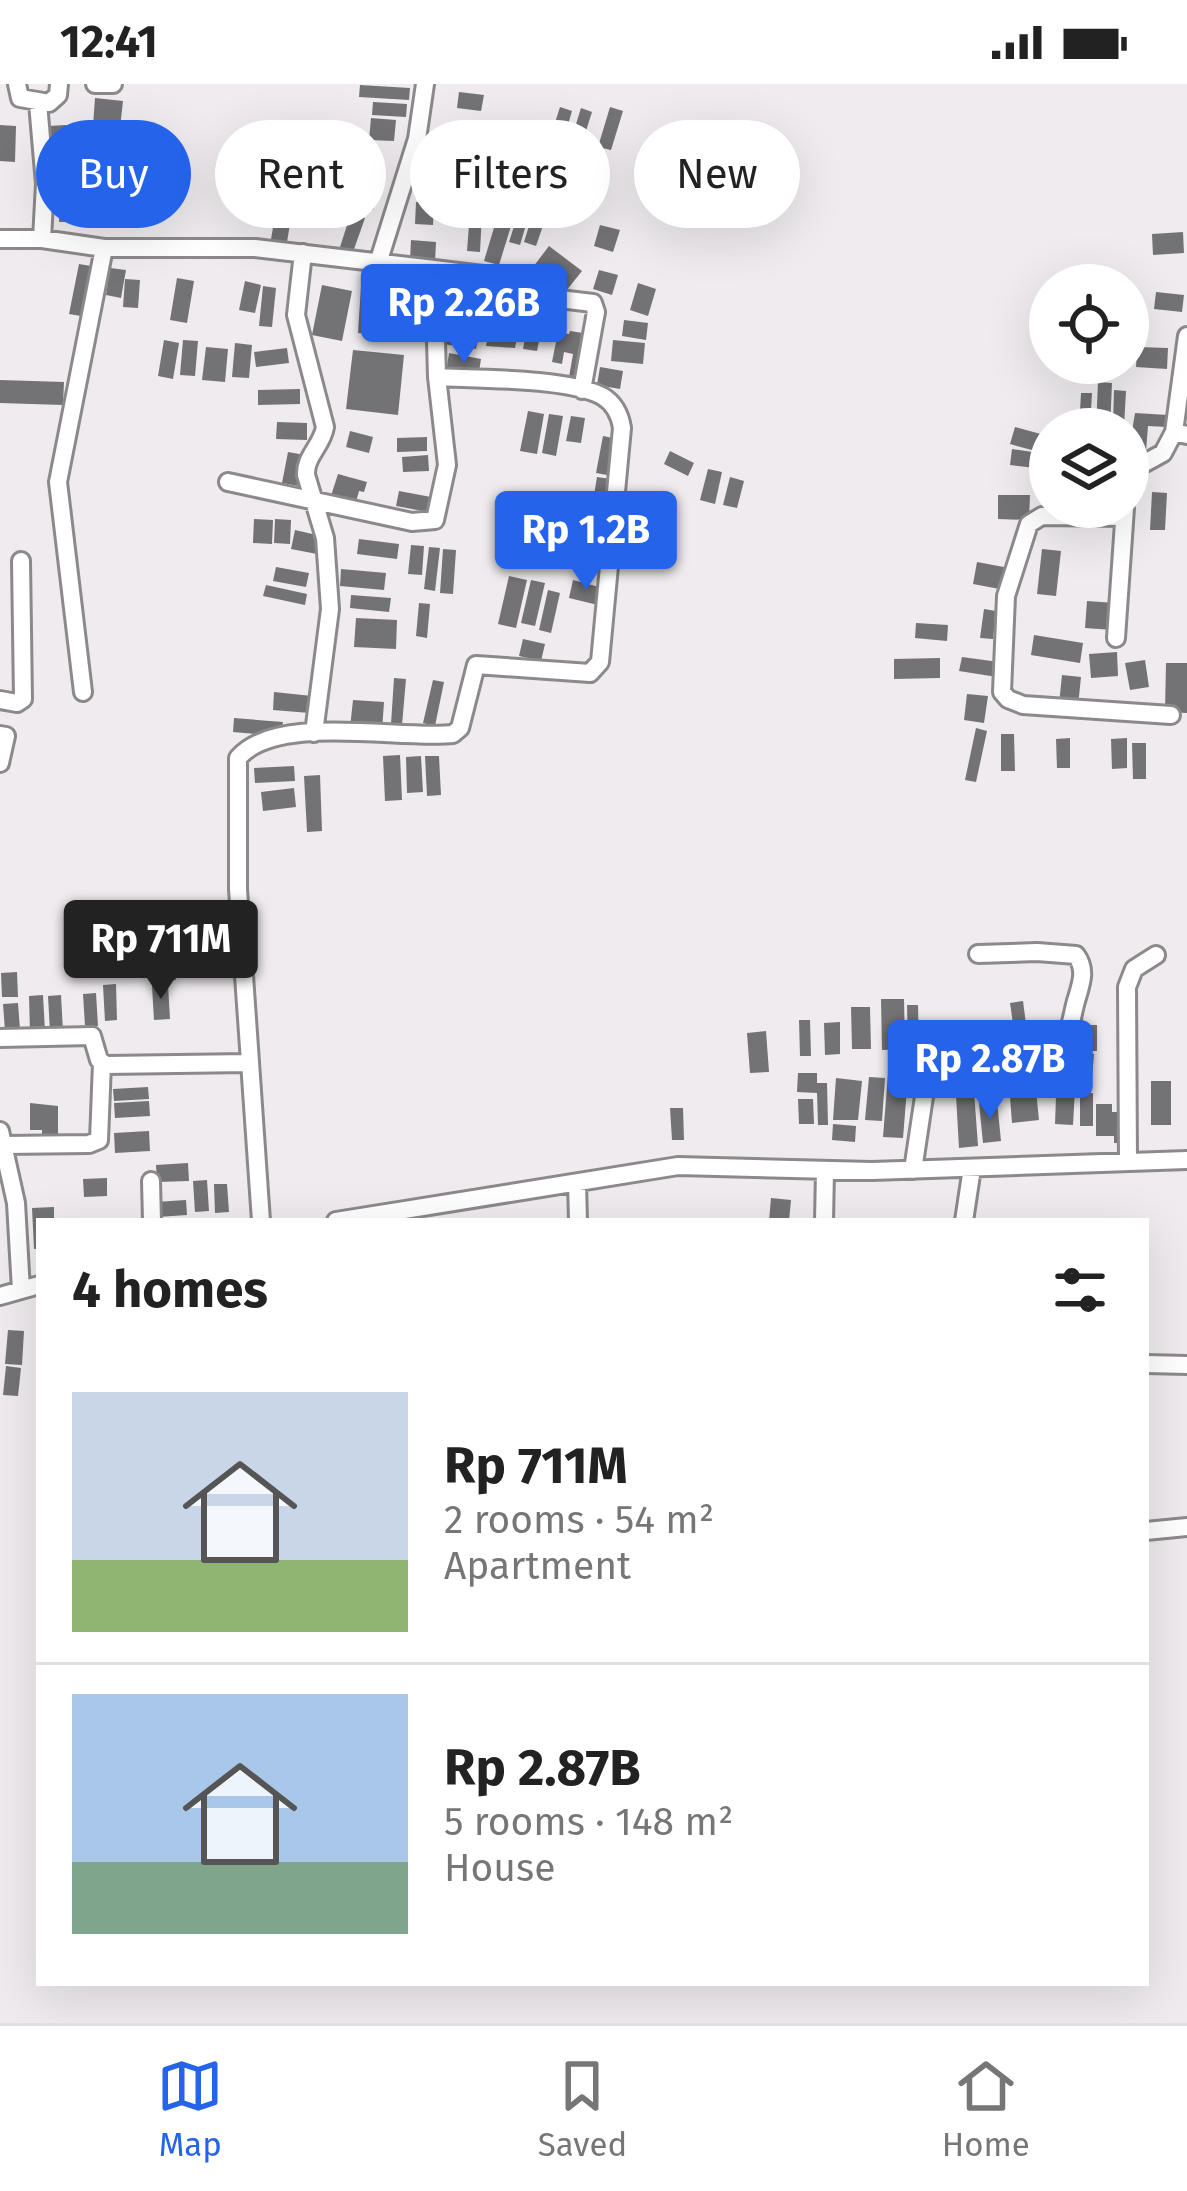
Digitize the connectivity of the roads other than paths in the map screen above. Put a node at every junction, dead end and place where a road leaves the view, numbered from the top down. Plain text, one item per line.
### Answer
1 (17, 84) edge
2 (59, 84) edge
3 (94, 84) edge
4 (113, 84) edge
5 (425, 84) edge
6 (38, 103) junction
7 (0, 239) edge
8 (42, 239) junction
9 (104, 248) junction
10 (304, 254) junction
11 (379, 260) junction
12 (434, 269) junction
13 (1187, 340) edge
14 (437, 377) junction
15 (582, 390) junction
16 (1180, 433) edge
17 (1149, 460) edge
18 (228, 482) dead end
19 (315, 503) junction
20 (1029, 524) edge
21 (1124, 528) edge
22 (21, 561) dead end
23 (1116, 638) dead end
24 (83, 692) dead end
25 (0, 700) edge
26 (1172, 715) dead end
27 (4, 732) edge
28 (314, 733) junction
29 (0, 764) edge
30 (978, 954) dead end
31 (1156, 955) dead end
32 (0, 1038) edge
33 (102, 1063) junction
34 (248, 1064) junction
35 (3, 1150) edge
36 (1187, 1160) edge
37 (1128, 1161) junction
38 (972, 1168) junction
39 (913, 1170) junction
40 (825, 1171) junction
41 (151, 1181) dead end
42 (577, 1183) junction
43 (152, 1218) edge
44 (261, 1218) edge
45 (354, 1218) edge
46 (578, 1218) edge
47 (824, 1218) edge
48 (964, 1218) edge
49 (30, 1288) edge
50 (0, 1296) edge
51 (1149, 1364) edge
52 (1187, 1365) edge
53 (1187, 1528) edge
54 (1149, 1531) edge

1 - 6 street
2 - 6 street
3 - 4 street
5 - 11 street
6 - 8 street
7 - 8 street
8 - 9 street
9 - 10 street
9 - 24 street
10 - 11 street
10 - 19 street
11 - 12 street
12 - 14 street
12 - 15 street
13 - 16 street
14 - 15 street
14 - 19 street
15 - 28 street
16 - 17 street
18 - 19 street
19 - 28 street
20 - 26 street
21 - 23 street
22 - 25 street
27 - 29 street
28 - 34 street
30 - 39 street
31 - 37 street
32 - 33 street
33 - 34 street
33 - 35 street
34 - 44 street
35 - 49 street
36 - 37 street
37 - 38 street
38 - 39 street
38 - 48 street
39 - 40 street
40 - 42 street
40 - 47 street
41 - 43 street
42 - 45 street
42 - 46 street
49 - 50 street
51 - 52 street
53 - 54 street

